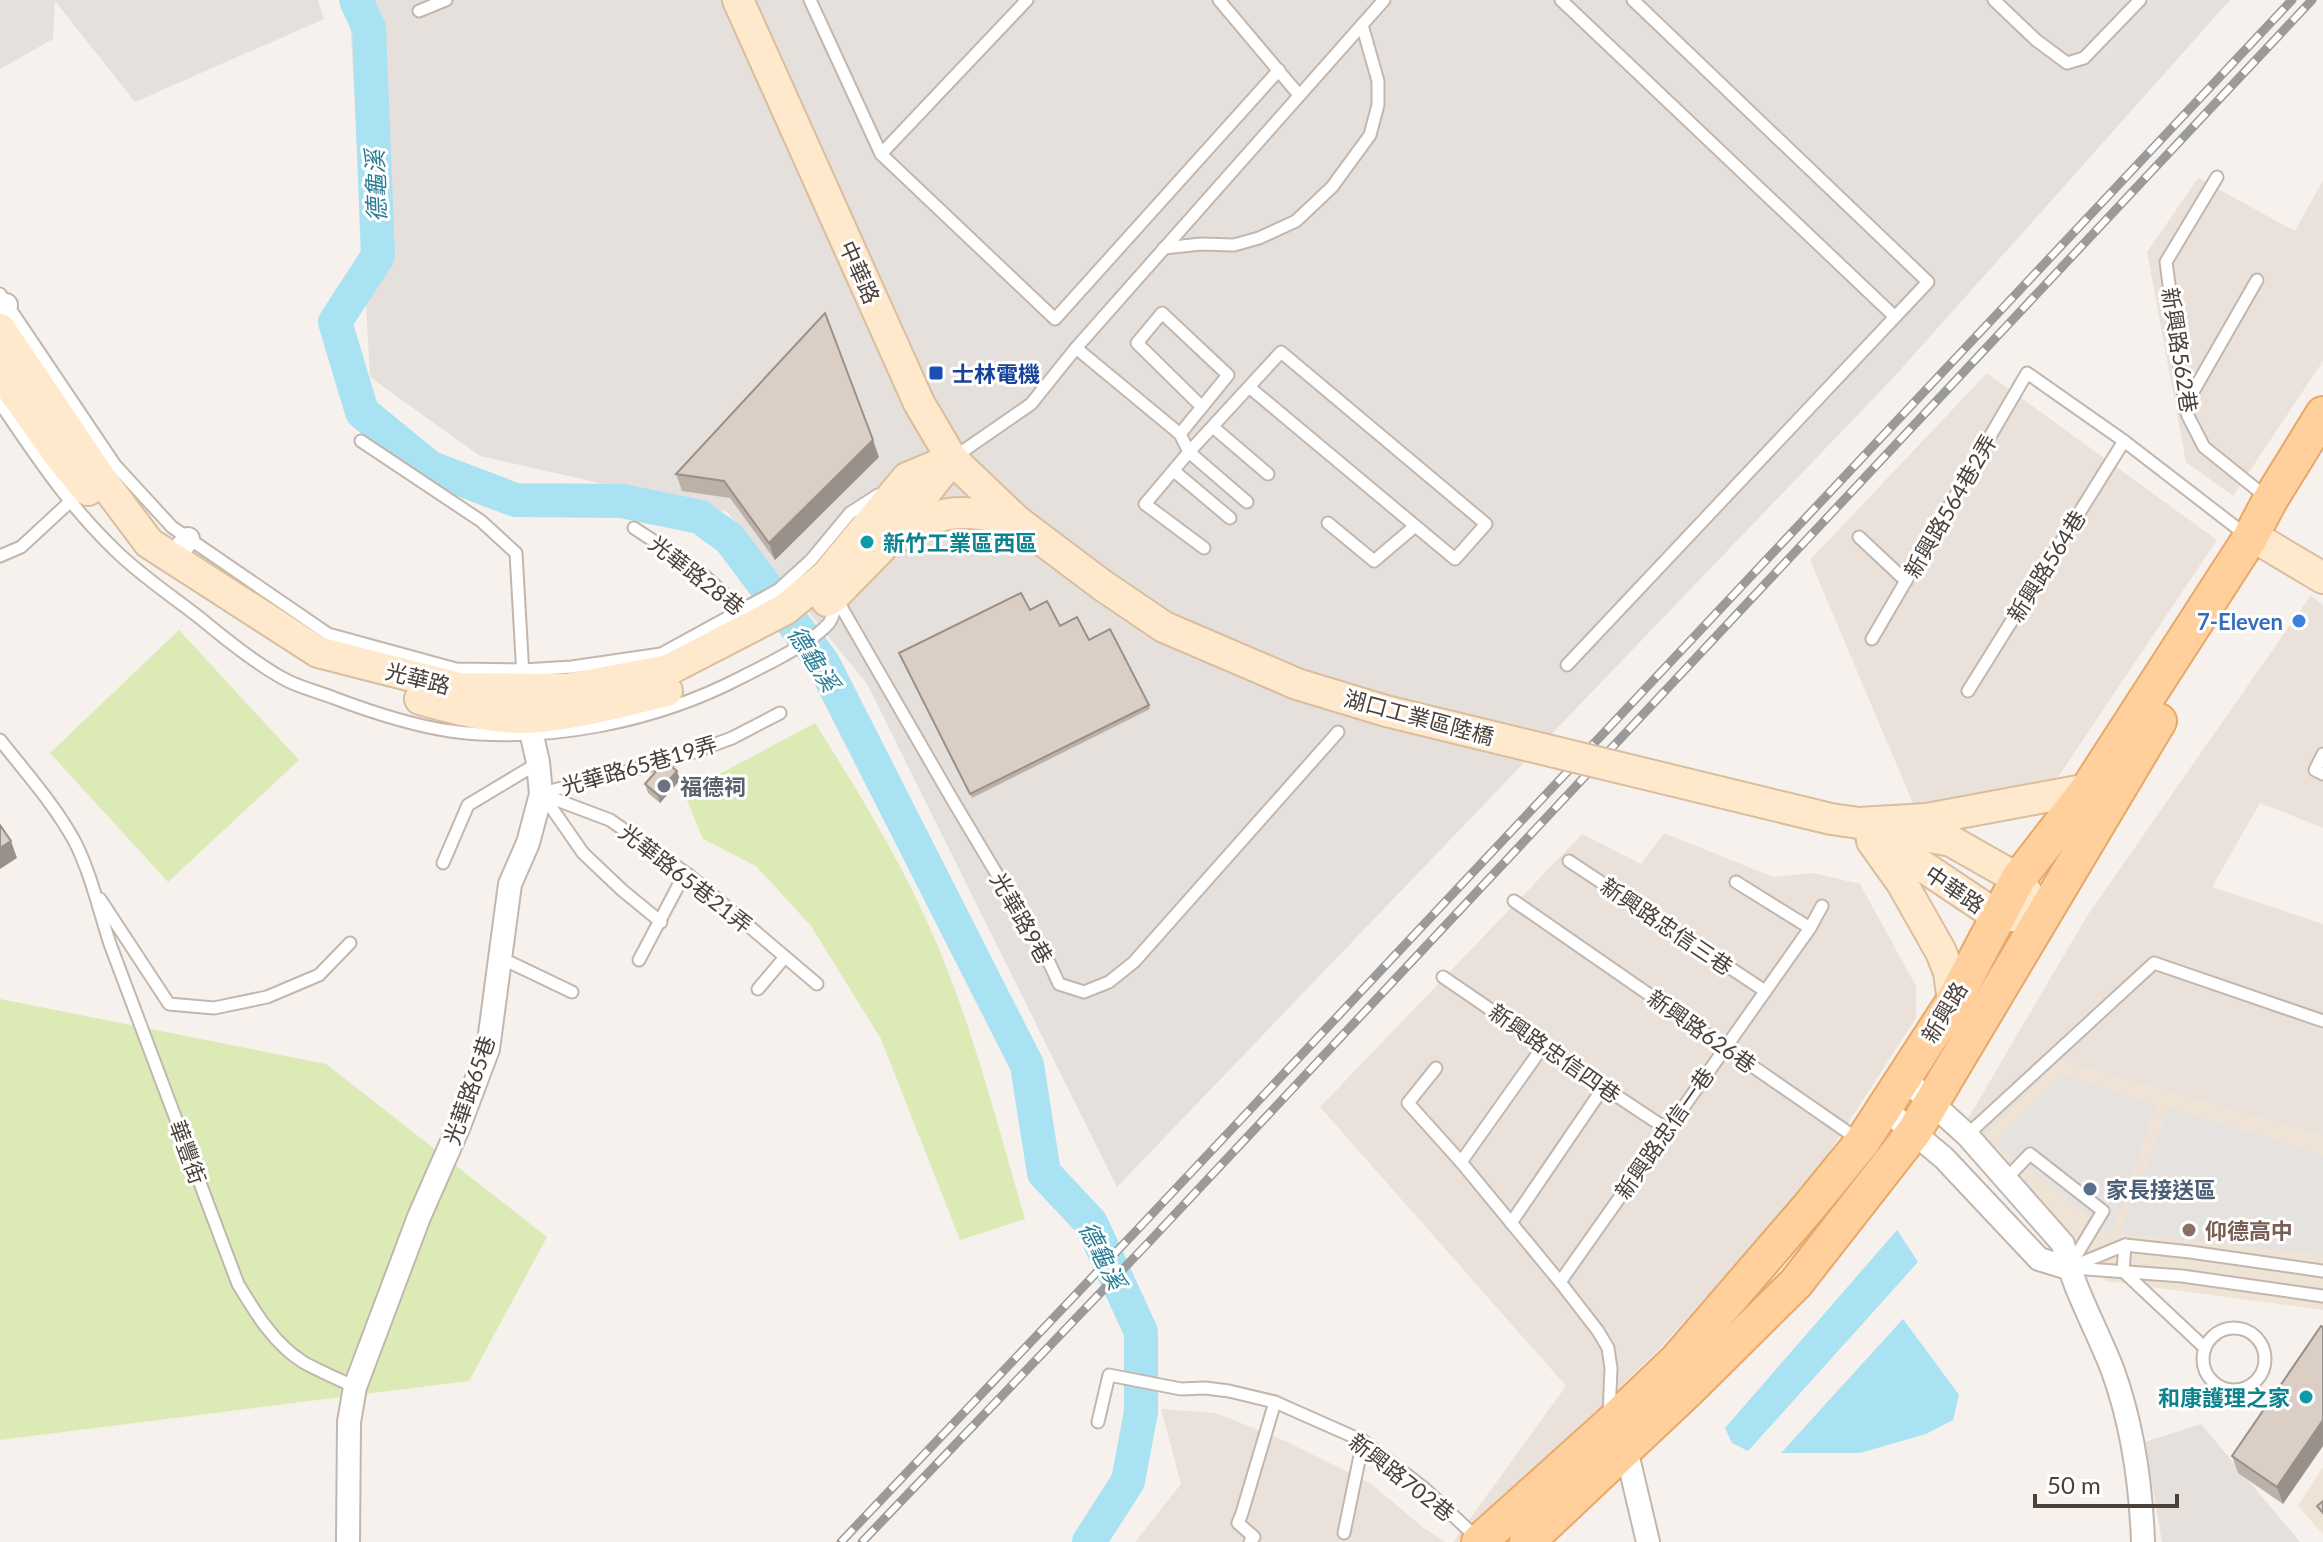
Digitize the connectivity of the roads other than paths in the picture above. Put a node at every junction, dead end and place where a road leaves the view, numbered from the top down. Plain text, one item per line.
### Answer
1 (446, 0) edge
2 (738, 0) edge
3 (810, 0) edge
4 (1027, 0) edge
5 (1219, 0) edge
6 (1384, 0) edge
7 (1561, 0) edge
8 (1633, 0) edge
9 (1994, 0) edge
10 (2140, 0) edge
11 (419, 11) dead end
12 (1362, 25) junction
13 (1279, 70) junction
14 (1299, 95) junction
15 (881, 154) junction
16 (2217, 177) dead end
17 (1164, 248) junction
18 (2257, 280) dead end
19 (2, 309) edge
20 (1894, 316) junction
21 (1076, 348) junction
22 (0, 372) edge
23 (1249, 387) junction
24 (0, 403) edge
25 (2185, 405) junction
26 (1202, 407) junction
27 (2323, 414) edge
28 (1213, 427) junction
29 (1180, 434) junction
30 (361, 441) dead end
31 (2124, 441) junction
32 (2323, 446) edge
33 (1189, 452) junction
34 (952, 459) junction
35 (1174, 471) junction
36 (1268, 474) dead end
37 (93, 484) junction
38 (2270, 500) junction
39 (1247, 502) dead end
40 (1230, 518) dead end
41 (1017, 521) junction
42 (1328, 523) dead end
43 (1414, 527) junction
44 (634, 528) dead end
45 (1859, 537) dead end
46 (2258, 541) junction
47 (881, 548) junction
48 (1204, 548) dead end
49 (0, 556) edge
50 (2323, 578) edge
51 (1906, 581) junction
52 (835, 595) junction
53 (798, 611) junction
54 (762, 625) junction
55 (1872, 639) dead end
56 (1567, 665) dead end
57 (1968, 691) dead end
58 (526, 703) junction
59 (780, 713) dead end
60 (1338, 732) dead end
61 (0, 740) edge
62 (2323, 754) edge
63 (538, 762) junction
64 (2323, 774) edge
65 (2088, 789) junction
66 (541, 794) junction
67 (1859, 823) junction
68 (1569, 861) dead end
69 (443, 863) dead end
70 (685, 873) junction
71 (2018, 879) junction
72 (1736, 882) dead end
73 (93, 888) junction
74 (1514, 901) dead end
75 (1822, 906) dead end
76 (1997, 916) junction
77 (2041, 916) junction
78 (661, 922) junction
79 (1810, 928) junction
80 (350, 943) dead end
81 (785, 957) junction
82 (501, 958) junction
83 (639, 960) dead end
84 (1443, 977) dead end
85 (817, 984) dead end
86 (758, 989) dead end
87 (1765, 991) junction
88 (572, 992) dead end
89 (1953, 1002) junction
90 (2323, 1021) edge
91 (1544, 1045) junction
92 (1725, 1047) junction
93 (1436, 1068) dead end
94 (1903, 1077) junction
95 (1603, 1088) junction
96 (1933, 1103) junction
97 (1883, 1107) junction
98 (1667, 1129) junction
99 (1914, 1132) junction
100 (1967, 1135) junction
101 (1876, 1152) junction
102 (1461, 1162) junction
103 (2006, 1179) junction
104 (1511, 1223) junction
105 (2125, 1245) junction
106 (2068, 1268) junction
107 (2123, 1271) junction
108 (2323, 1271) edge
109 (1560, 1282) junction
110 (2323, 1296) edge
111 (2205, 1348) junction
112 (355, 1387) junction
113 (1275, 1402) junction
114 (1098, 1422) dead end
115 (1617, 1437) junction
116 (1363, 1441) junction
117 (1344, 1533) dead end
118 (1252, 1540) edge
119 (1480, 1541) edge
120 (348, 1542) edge
121 (1527, 1542) edge
122 (1648, 1542) edge
123 (2143, 1542) edge

1 - 11 lane
2 - 34 street, 中華路
3 - 15 lane
4 - 15 lane
5 - 13 lane
6 - 12 lane
7 - 20 lane
8 - 20 lane
9 - 10 lane
12 - 14 lane
12 - 17 lane
13 - 14 lane
13 - 15 lane
14 - 17 lane
16 - 25 lane, 新興路562巷
17 - 21 lane
18 - 25 lane
19 - 37 street, 光華路
20 - 56 lane
21 - 29 lane
21 - 34 lane
22 - 37 street, 光華路
23 - 28 lane
23 - 43 lane
23 - 43 lane
24 - 37 lane, 光華路
25 - 38 lane, 新興路562巷
26 - 26 lane
26 - 29 lane
27 - 38 main road, 新興路
28 - 33 lane
28 - 36 lane
29 - 33 lane
30 - 58 lane
31 - 46 lane
31 - 51 lane, 新興路564巷2弄
31 - 57 lane, 新興路564巷
32 - 46 main road, 新興路
33 - 35 lane
33 - 39 lane
34 - 41 street, 中華路
34 - 47 street, 光華路
34 - 53 street, 光華路
35 - 40 lane
35 - 48 lane
37 - 49 lane
37 - 58 street, 光華路
37 - 58 street, 光華路
38 - 46 main road, 新興路
41 - 47 street
41 - 67 street, 湖口工業區陸橋, bridge
42 - 43 lane
44 - 54 lane, 光華路28巷
45 - 51 lane
46 - 50 street
46 - 65 main road, 新興路
46 - 77 main road, 新興路
47 - 52 street, 光華路
51 - 55 lane, 新興路564巷2弄
52 - 53 street, 光華路
52 - 60 lane, 光華路9巷
53 - 54 street, 光華路
54 - 58 street, 光華路
54 - 58 lane, 光華路
58 - 63 street, 光華路65巷
59 - 66 lane, 光華路65巷19弄
61 - 73 lane, 華豐街
62 - 64 lane
63 - 66 street, 光華路65巷
63 - 69 lane
65 - 67 street
65 - 71 main road, 新興路
66 - 70 lane, 光華路65巷21弄
66 - 78 lane
66 - 82 street, 光華路65巷
67 - 71 street, 中華路
67 - 76 street, 中華路
67 - 89 street
68 - 87 lane, 新興路忠信三巷
70 - 78 lane
70 - 81 lane, 光華路65巷21弄
71 - 76 main road, 新興路
71 - 77 street, 中華路
72 - 79 lane
73 - 80 lane
73 - 112 lane, 華豐街
74 - 92 lane, 新興路626巷
75 - 79 lane, 新興路忠信一巷
76 - 77 street, 中華路
76 - 89 main road, 新興路
77 - 96 main road, 新興路
78 - 83 lane
79 - 87 lane, 新興路忠信一巷
81 - 85 lane, 光華路65巷21弄
81 - 86 lane
82 - 88 lane
82 - 112 street, 光華路65巷
84 - 91 lane, 新興路忠信四巷
87 - 92 lane, 新興路忠信一巷
89 - 94 main road, 新興路
90 - 100 lane
91 - 95 lane, 新興路忠信四巷
91 - 102 lane
92 - 98 lane, 新興路忠信一巷
92 - 101 lane, 新興路626巷
93 - 102 lane
94 - 96 street
94 - 97 main road, 新興路
95 - 98 lane, 新興路忠信四巷
95 - 104 lane
96 - 99 main road, 新興路
96 - 100 street
97 - 99 street
97 - 101 main road, 新興路
98 - 109 lane, 新興路忠信一巷
99 - 101 main road, 新興路
99 - 106 street
100 - 103 street
101 - 115 main road, 新興路
102 - 104 lane
103 - 106 street
103 - 106 lane
104 - 109 lane
105 - 106 lane
105 - 107 lane
105 - 108 lane
106 - 107 lane
106 - 123 street
107 - 110 lane
107 - 111 lane
109 - 115 lane
111 - 111 lane
112 - 120 street
113 - 114 lane, 新興路702巷
113 - 116 lane, 新興路702巷
113 - 118 lane
115 - 119 main road, 新興路
115 - 121 main road, 新興路
115 - 122 street
116 - 117 lane
116 - 119 lane, 新興路702巷

